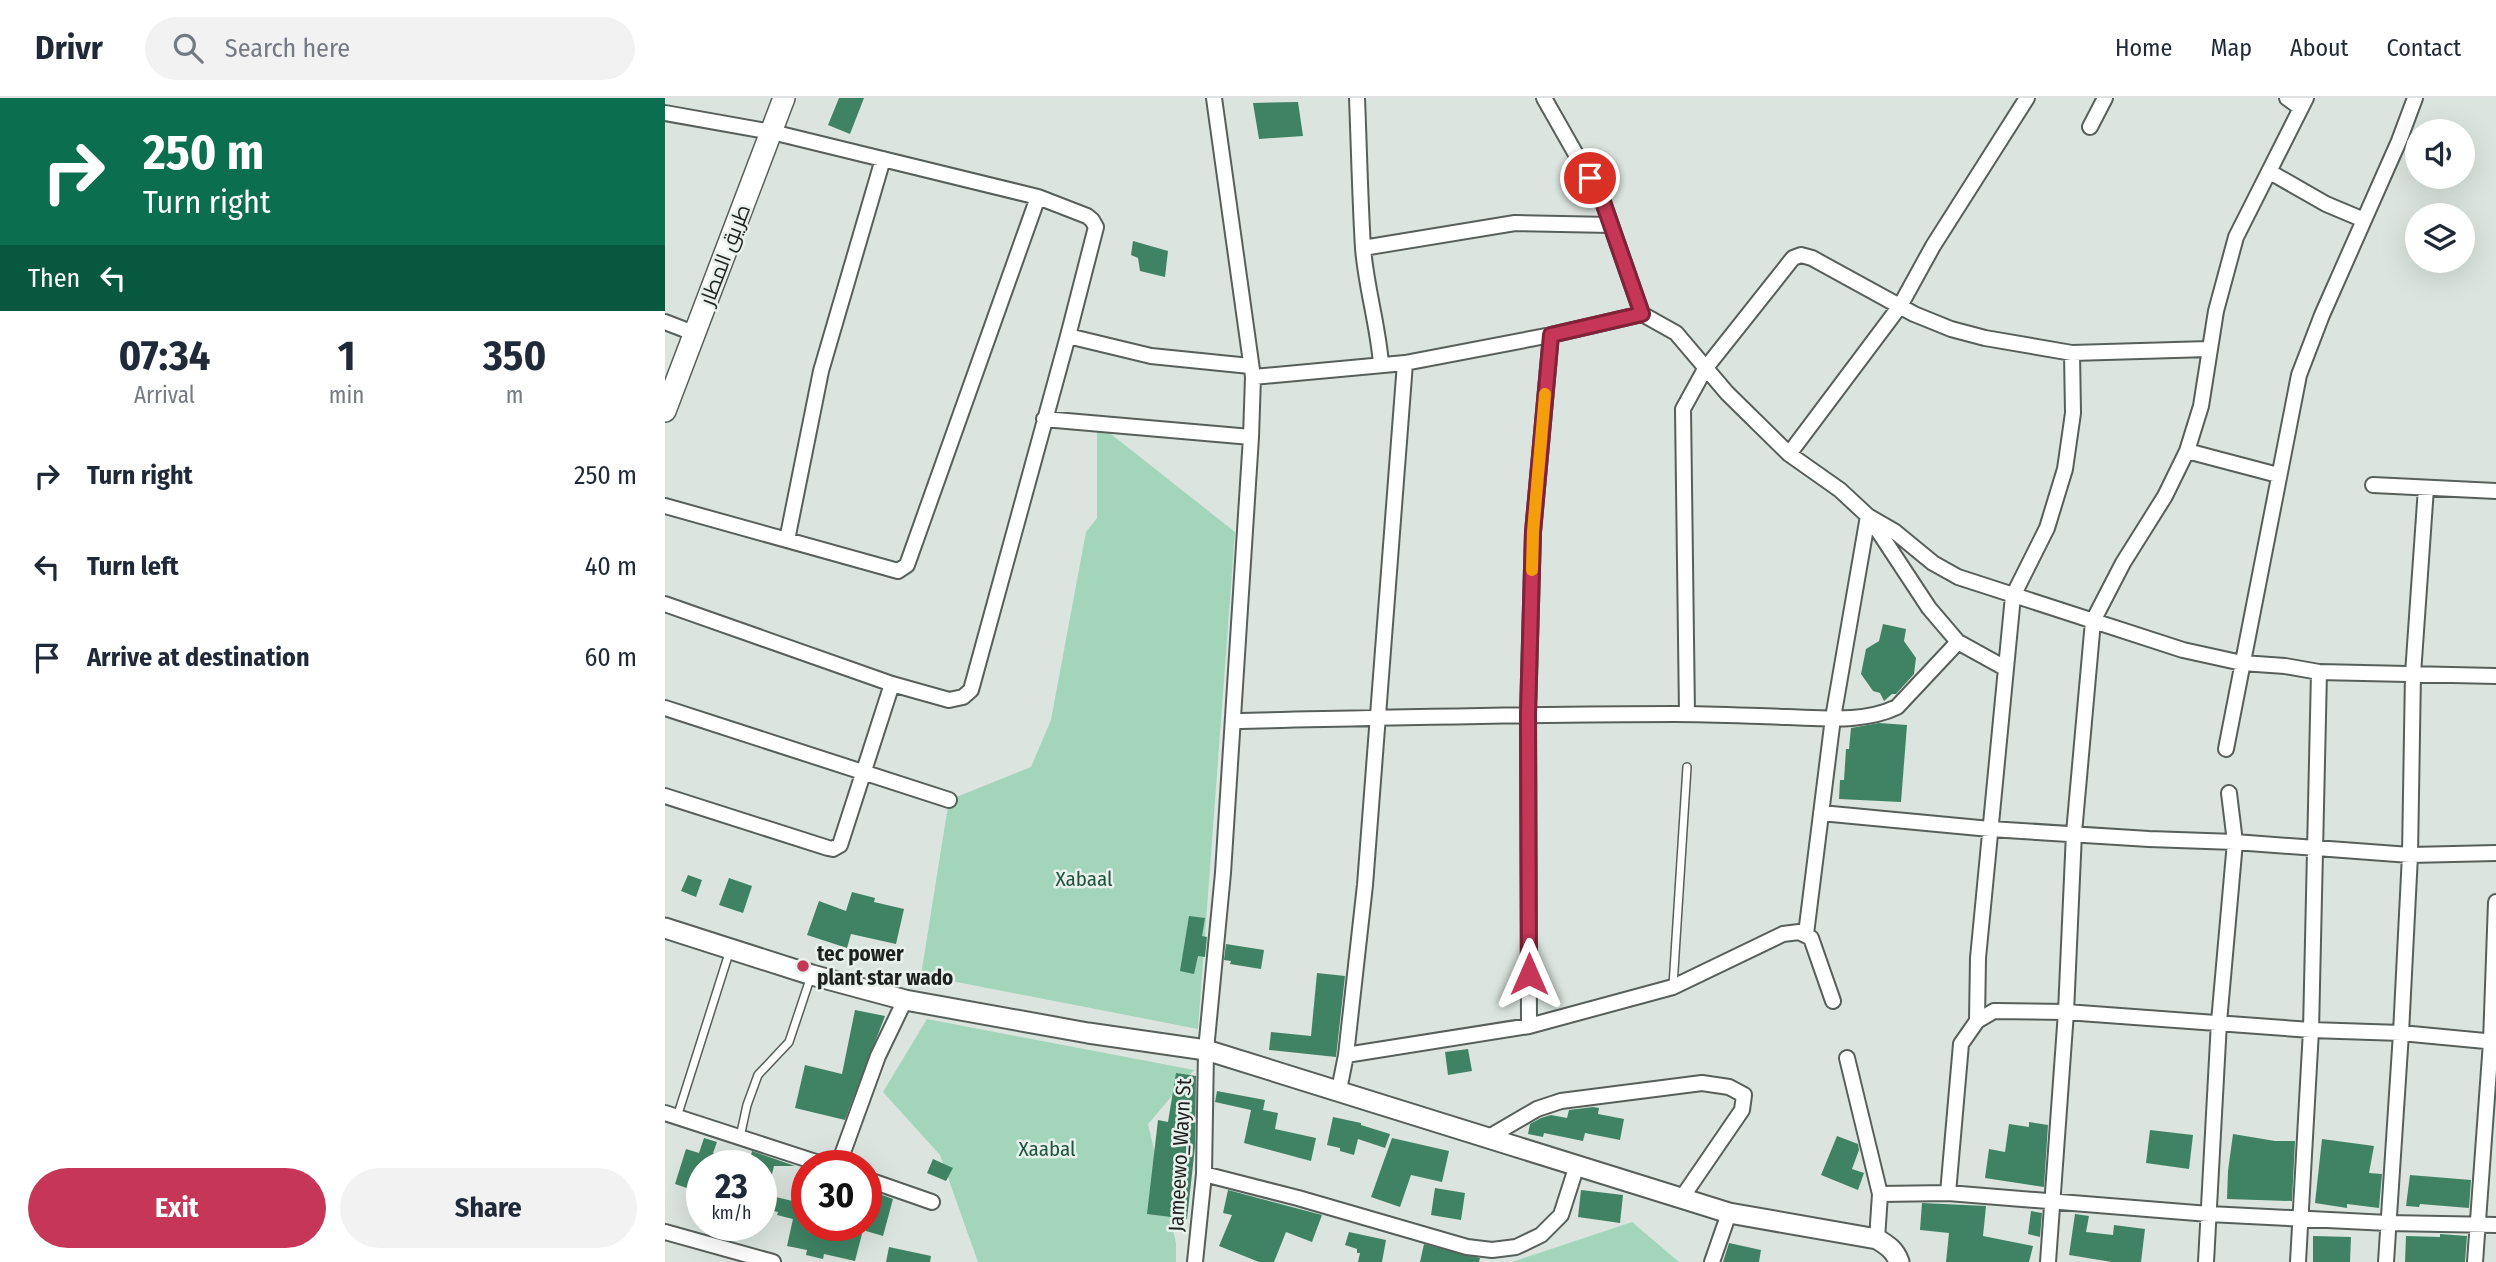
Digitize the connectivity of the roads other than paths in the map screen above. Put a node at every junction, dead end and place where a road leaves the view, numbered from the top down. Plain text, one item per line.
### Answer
1 (784, 98) edge
2 (1214, 98) edge
3 (1357, 98) edge
4 (1544, 98) edge
5 (2027, 98) edge
6 (2105, 98) edge
7 (2287, 98) edge
8 (2414, 98) edge
9 (2304, 103) edge
10 (665, 113) edge
11 (2090, 127) dead end
12 (772, 132) junction
13 (883, 159) junction
14 (2270, 172) junction
15 (1038, 197) junction
16 (2364, 220) junction
17 (1611, 225) junction
18 (1363, 248) junction
19 (1900, 306) junction
20 (1642, 314) junction
21 (665, 322) edge
22 (696, 334) junction
23 (1551, 335) junction
24 (1068, 336) junction
25 (2209, 349) junction
26 (2072, 353) junction
27 (1405, 363) junction
28 (1381, 364) junction
29 (1705, 369) junction
30 (1251, 372) junction
31 (665, 411) edge
32 (1044, 419) junction
33 (1251, 438) junction
34 (2187, 452) junction
35 (1789, 454) junction
36 (2278, 475) junction
37 (2373, 485) dead end
38 (2425, 488) junction
39 (2496, 491) edge
40 (665, 506) edge
41 (1868, 516) junction
42 (787, 540) junction
43 (2013, 596) junction
44 (665, 604) edge
45 (2093, 621) junction
46 (1958, 642) junction
47 (2242, 663) junction
48 (2005, 668) junction
49 (2319, 672) junction
50 (2413, 674) junction
51 (2496, 676) edge
52 (892, 684) junction
53 (665, 708) edge
54 (1528, 714) junction
55 (1687, 714) junction
56 (1379, 718) junction
57 (1833, 718) junction
58 (1233, 721) junction
59 (2226, 749) dead end
60 (1687, 767) dead end
61 (864, 773) junction
62 (2229, 793) dead end
63 (665, 796) edge
64 (949, 800) dead end
65 (1821, 813) junction
66 (1990, 829) junction
67 (2074, 834) junction
68 (2235, 842) junction
69 (2315, 849) junction
70 (2496, 853) edge
71 (2410, 855) junction
72 (2496, 902) edge
73 (665, 928) edge
74 (1806, 934) junction
75 (731, 950) junction
76 (812, 975) junction
77 (1673, 987) junction
78 (905, 1000) junction
79 (1833, 1001) dead end
80 (2066, 1012) junction
81 (1977, 1021) junction
82 (2219, 1022) junction
83 (1529, 1026) junction
84 (2311, 1030) junction
85 (2401, 1033) junction
86 (2494, 1042) edge
87 (1206, 1050) junction
88 (1346, 1055) junction
89 (1847, 1058) dead end
90 (1339, 1090) junction
91 (669, 1117) edge
92 (740, 1137) junction
93 (1489, 1137) junction
94 (844, 1150) edge
95 (791, 1154) edge
96 (1577, 1165) junction
97 (1204, 1174) junction
98 (882, 1185) edge
99 (1948, 1193) junction
100 (1880, 1194) junction
101 (1681, 1199) junction
102 (2052, 1201) junction
103 (932, 1202) dead end
104 (1729, 1213) junction
105 (2209, 1214) junction
106 (2301, 1219) junction
107 (2388, 1223) junction
108 (2479, 1223) junction
109 (2496, 1225) edge
110 (665, 1232) edge
111 (1877, 1239) junction
112 (773, 1262) edge
113 (1195, 1262) edge
114 (1711, 1262) edge
115 (1899, 1262) edge
116 (2048, 1262) edge
117 (2206, 1262) edge
118 (2298, 1262) edge
119 (2386, 1262) edge
120 (2475, 1262) edge

1 - 12 main road, طريق المطار
2 - 30 street, Jameewo_Wayn St
3 - 18 street
4 - 17 street
5 - 19 street
6 - 11 street
7 - 9 street
8 - 16 street
9 - 14 street
10 - 12 street
12 - 13 street
12 - 22 main road, طريق المطار
13 - 15 street
13 - 42 street
14 - 16 street
14 - 25 street
15 - 24 street
15 - 42 street
16 - 36 street
17 - 18 street
17 - 20 street
18 - 28 street
19 - 26 street
19 - 29 street
19 - 35 street
20 - 23 street
20 - 29 street
21 - 22 street
22 - 31 main road, طريق المطار
23 - 27 street
23 - 54 street
24 - 30 street
24 - 32 street
25 - 26 street
25 - 34 street
26 - 43 street
27 - 28 street
27 - 56 street
28 - 30 street
29 - 35 street
29 - 55 street
30 - 33 street, Jameewo_Wayn St
32 - 33 street
32 - 52 street
33 - 58 street, Jameewo_Wayn St
34 - 36 street
34 - 45 street
35 - 41 street
36 - 47 street
37 - 38 street
38 - 39 street
38 - 50 street
40 - 42 street
41 - 43 street
41 - 46 street
41 - 57 street
43 - 45 street
43 - 48 street
44 - 52 street
45 - 47 street
45 - 67 street
46 - 48 street
46 - 57 street
47 - 49 street
47 - 59 street
48 - 66 street
49 - 50 street
49 - 69 street
50 - 51 street
50 - 71 street
52 - 61 street
53 - 61 street
54 - 55 street
54 - 56 street
54 - 83 street
55 - 57 street
56 - 58 street
56 - 88 street
57 - 65 street
58 - 87 street, Jameewo_Wayn St
60 - 77 lane
61 - 63 street
61 - 64 street
62 - 68 street
65 - 66 street
65 - 74 street
66 - 67 street
66 - 81 street
67 - 68 street
67 - 80 street
68 - 69 street
68 - 82 street
69 - 71 street
69 - 84 street
70 - 71 street
71 - 85 street
72 - 86 street
73 - 75 street
74 - 77 street
74 - 79 street
75 - 76 street
75 - 91 lane
76 - 78 street
76 - 92 lane
77 - 83 street
78 - 87 street
78 - 94 street
80 - 81 street
80 - 82 street
80 - 102 street
81 - 99 street
82 - 84 street
82 - 105 street
83 - 88 street
84 - 85 street
84 - 106 street
85 - 86 street
85 - 107 street
86 - 108 street
87 - 90 street
87 - 97 street, Jameewo_Wayn St
88 - 90 street
89 - 100 street
90 - 93 street
91 - 92 street
92 - 95 street
93 - 96 street
93 - 101 street
96 - 97 street
96 - 101 street
97 - 113 street, Jameewo_Wayn St
98 - 103 street
99 - 100 street
99 - 102 street
100 - 111 street
101 - 104 street
102 - 105 street
102 - 116 street
104 - 111 street
104 - 114 street
105 - 106 street
105 - 117 street
106 - 107 street
106 - 118 street
107 - 108 street
107 - 119 street
108 - 109 street
108 - 120 street
110 - 112 street
111 - 115 street

